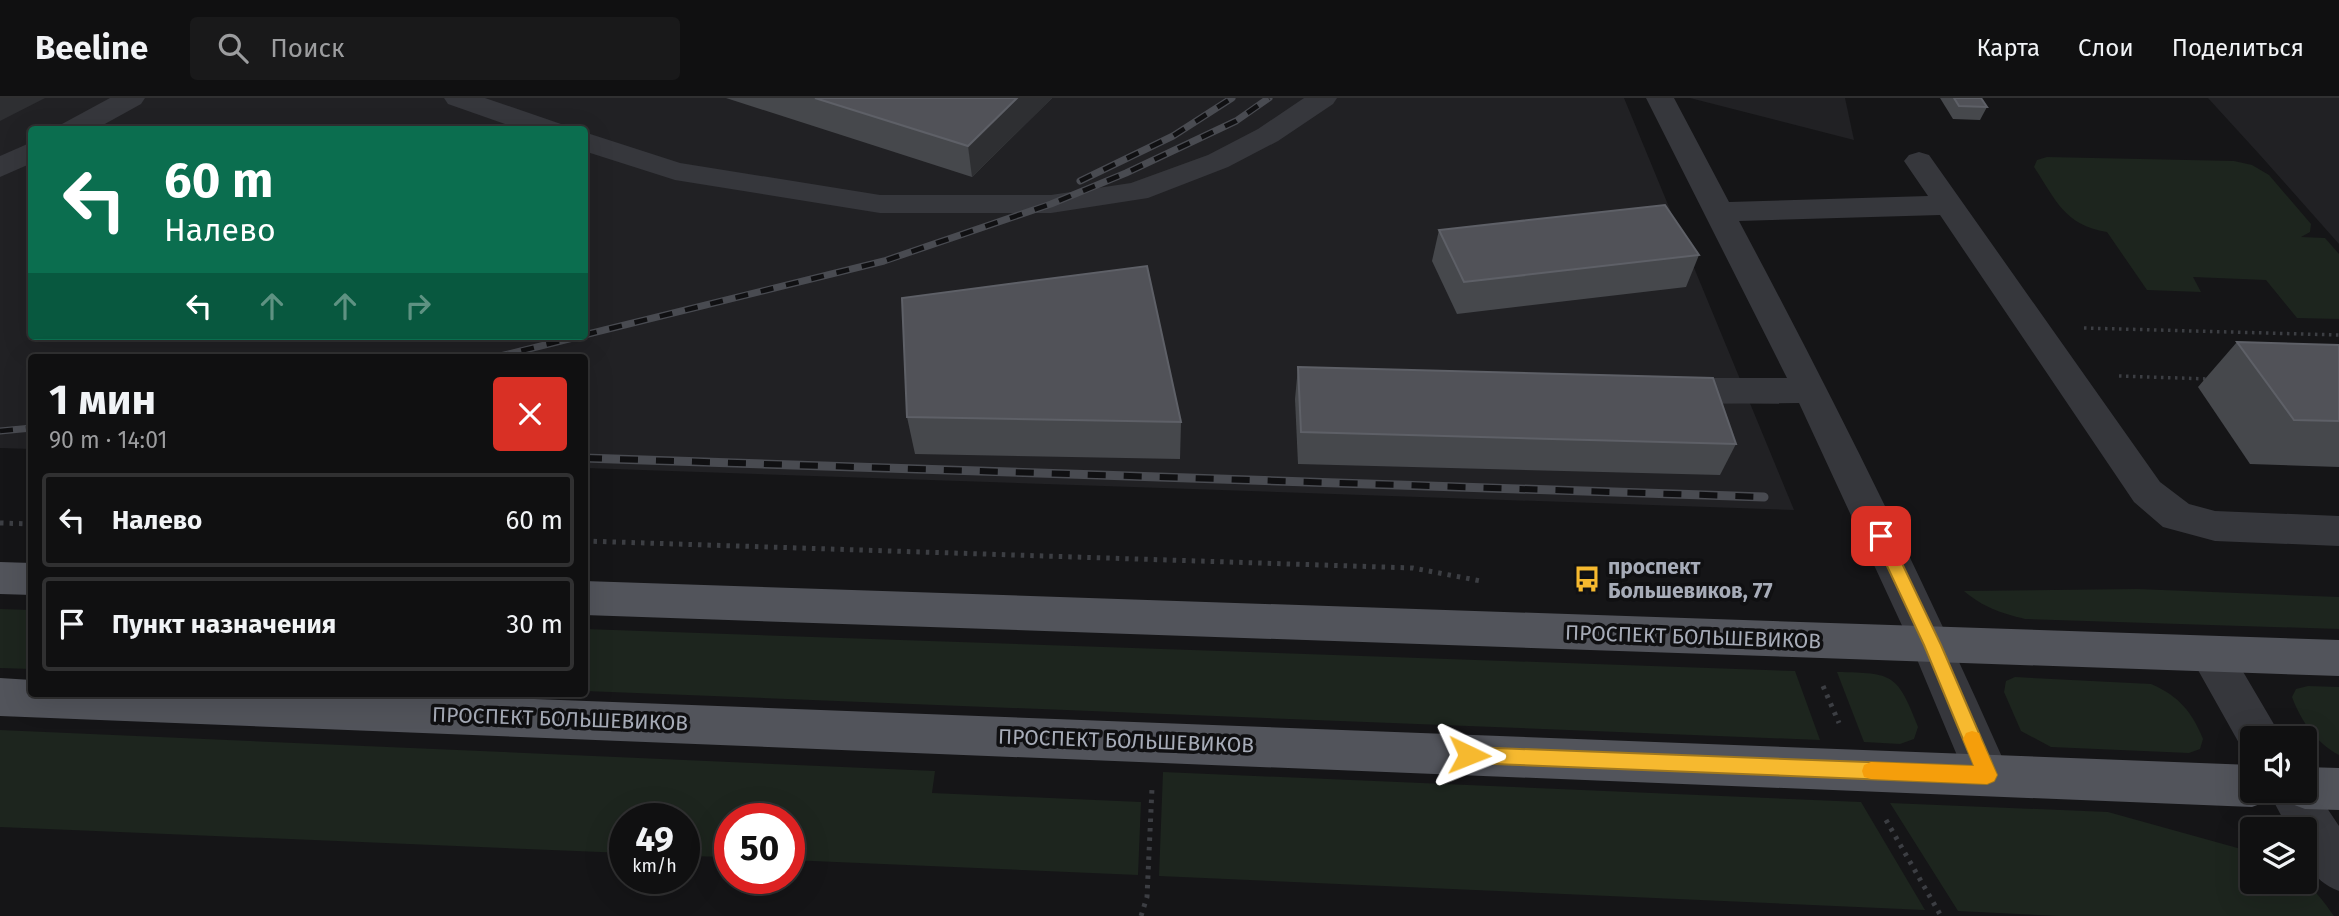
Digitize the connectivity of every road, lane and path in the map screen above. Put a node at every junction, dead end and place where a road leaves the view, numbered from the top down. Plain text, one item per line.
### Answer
1 (131, 98) edge
2 (458, 98) edge
3 (1323, 98) edge
4 (1660, 98) edge
5 (79, 126) edge
6 (539, 126) edge
7 (588, 142) edge
8 (28, 153) edge
9 (1919, 162) dead end
10 (0, 168) edge
11 (1949, 205) junction
12 (1718, 212) junction
13 (2032, 326) junction
14 (2338, 336) edge
15 (2065, 374) junction
16 (2216, 379) dead end
17 (1811, 390) junction
18 (1634, 391) edge
19 (0, 523) edge
20 (28, 524) edge
21 (2339, 531) edge
22 (588, 541) edge
23 (0, 578) edge
24 (28, 579) edge
25 (1494, 584) dead end
26 (588, 598) edge
27 (1932, 645) junction
28 (2210, 654) junction
29 (2339, 658) edge
30 (1820, 678) dead end
31 (0, 697) edge
32 (2253, 726) edge
33 (1840, 727) dead end
34 (1987, 775) junction
35 (2240, 786) edge
36 (1139, 787) dead end
37 (2317, 788) edge
38 (2339, 789) edge
39 (2298, 803) edge
40 (1882, 814) dead end
41 (2339, 868) edge
42 (1141, 916) edge
43 (1941, 916) edge

1 - 5 street
2 - 6 street
3 - 7 street
4 - 12 street
8 - 10 street
9 - 11 street
11 - 12 street
11 - 13 street
12 - 17 street
13 - 14 path
13 - 15 street
15 - 16 path
15 - 21 street
17 - 18 street
17 - 27 street
19 - 20 path
22 - 25 path
23 - 24 main road
26 - 27 main road, ПРОСПЕКТ БОЛЬШЕВИКОВ
27 - 28 main road, ПРОСПЕКТ БОЛЬШЕВИКОВ
27 - 34 street
28 - 29 main road, ПРОСПЕКТ БОЛЬШЕВИКОВ
28 - 32 street
30 - 33 path
31 - 34 main road, ПРОСПЕКТ БОЛЬШЕВИКОВ
34 - 35 main road, ПРОСПЕКТ БОЛЬШЕВИКОВ
36 - 42 path
37 - 38 main road
39 - 41 street
40 - 43 path

